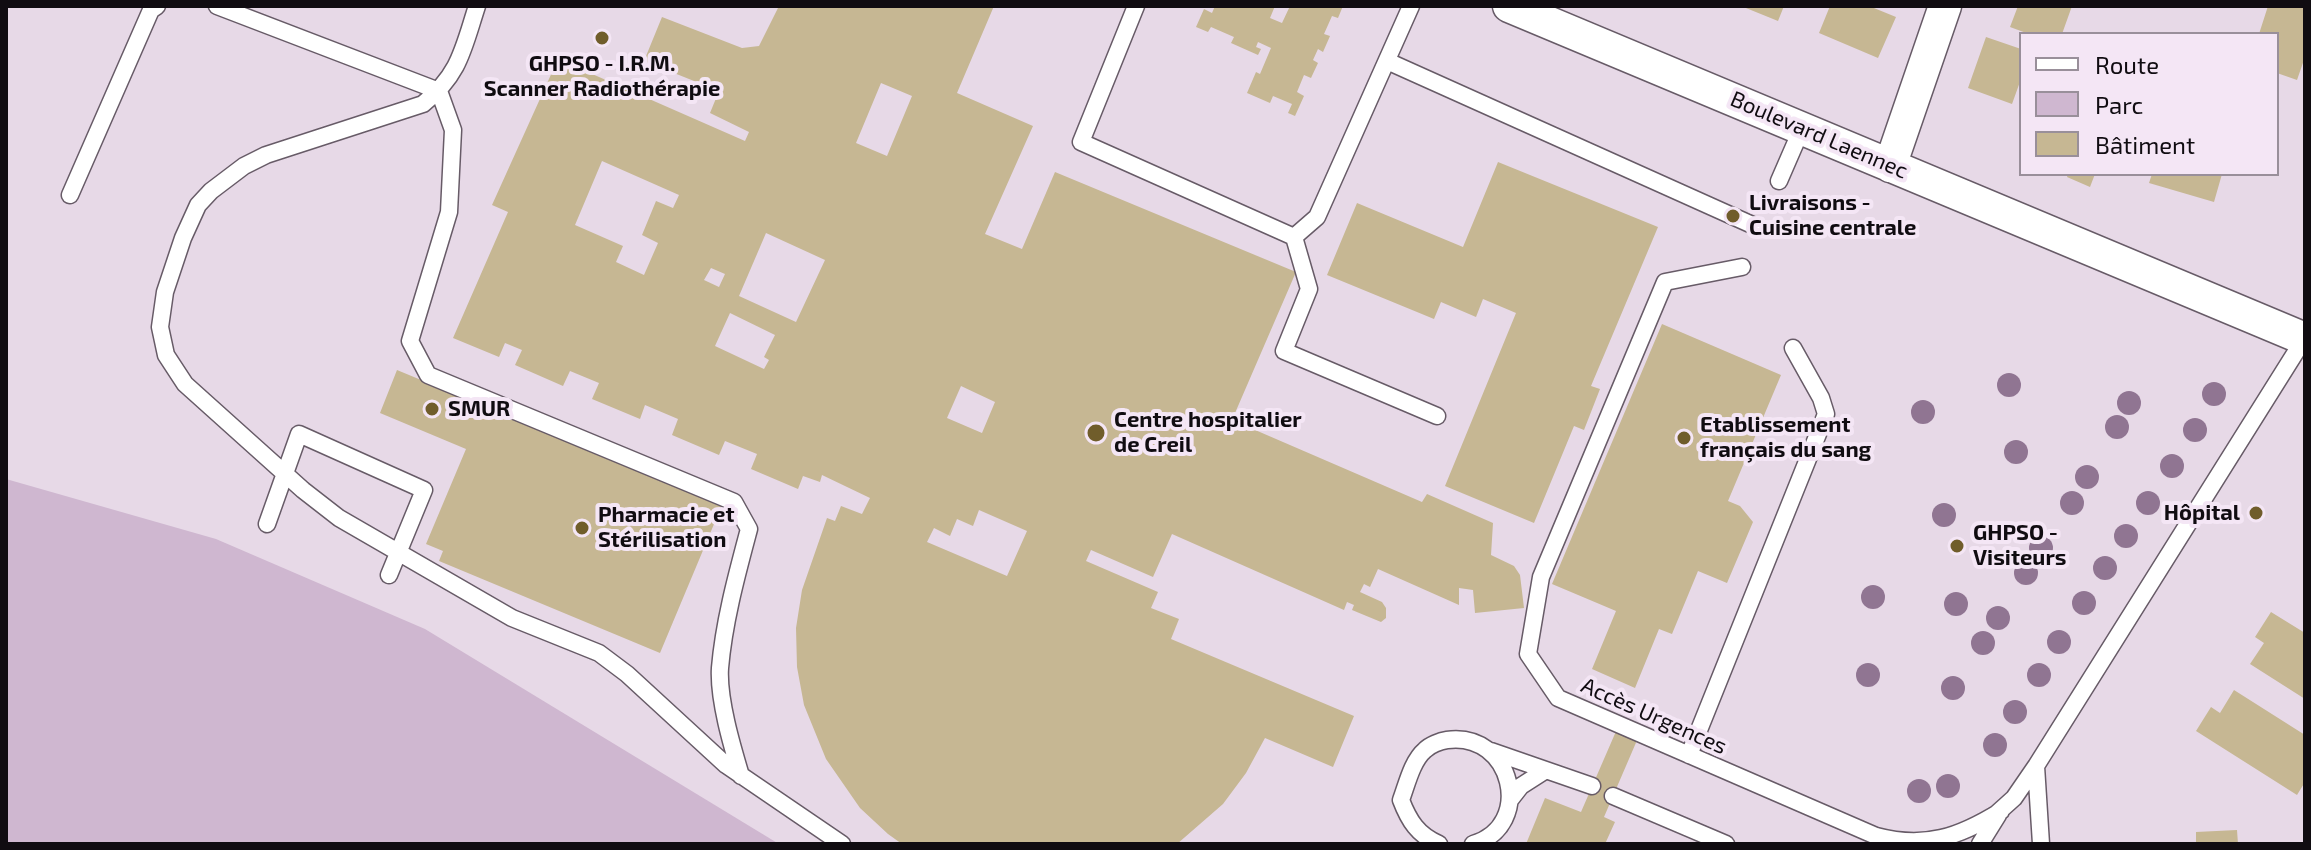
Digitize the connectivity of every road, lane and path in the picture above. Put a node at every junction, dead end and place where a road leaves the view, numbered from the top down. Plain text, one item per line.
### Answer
1 (157, 6) edge
2 (217, 6) edge
3 (477, 6) edge
4 (1136, 6) edge
5 (1411, 6) edge
6 (1509, 6) edge
7 (1945, 6) edge
8 (1387, 61) junction
9 (439, 91) junction
10 (1802, 128) junction
11 (1890, 166) junction
12 (1779, 181) dead end
13 (70, 195) dead end
14 (1759, 228) dead end
15 (1294, 237) junction
16 (1742, 267) dead end
17 (2305, 338) edge
18 (1793, 348) dead end
19 (1437, 416) dead end
20 (285, 474) junction
21 (267, 524) dead end
22 (398, 553) junction
23 (389, 575) dead end
24 (1490, 751) junction
25 (1689, 755) junction
26 (2036, 766) junction
27 (1546, 770) junction
28 (741, 776) junction
29 (1592, 786) dead end
30 (1613, 796) dead end
31 (1510, 800) junction
32 (2001, 811) junction
33 (842, 844) edge
34 (1439, 844) edge
35 (1473, 844) edge
36 (1726, 844) edge
37 (1961, 844) edge
38 (1980, 844) edge
39 (2041, 844) edge

1 - 13 lane
2 - 9 lane
3 - 9 lane
4 - 15 lane
5 - 8 lane
6 - 10 street, Boulevard Laennec
7 - 11 street
8 - 14 lane
8 - 15 lane
9 - 20 lane
9 - 28 lane
10 - 11 street, Boulevard Laennec
10 - 12 lane
11 - 17 street, Boulevard Laennec
15 - 19 lane
16 - 25 lane, Accès Urgences
17 - 26 lane
18 - 25 lane
20 - 21 lane
20 - 22 lane
20 - 22 lane
22 - 23 lane
22 - 28 lane
24 - 27 lane
24 - 31 lane
24 - 34 lane
25 - 32 lane, Accès Urgences
26 - 32 lane
26 - 39 lane
27 - 29 lane
27 - 31 lane
28 - 33 lane
30 - 36 lane
31 - 35 lane
32 - 37 lane
32 - 38 lane

